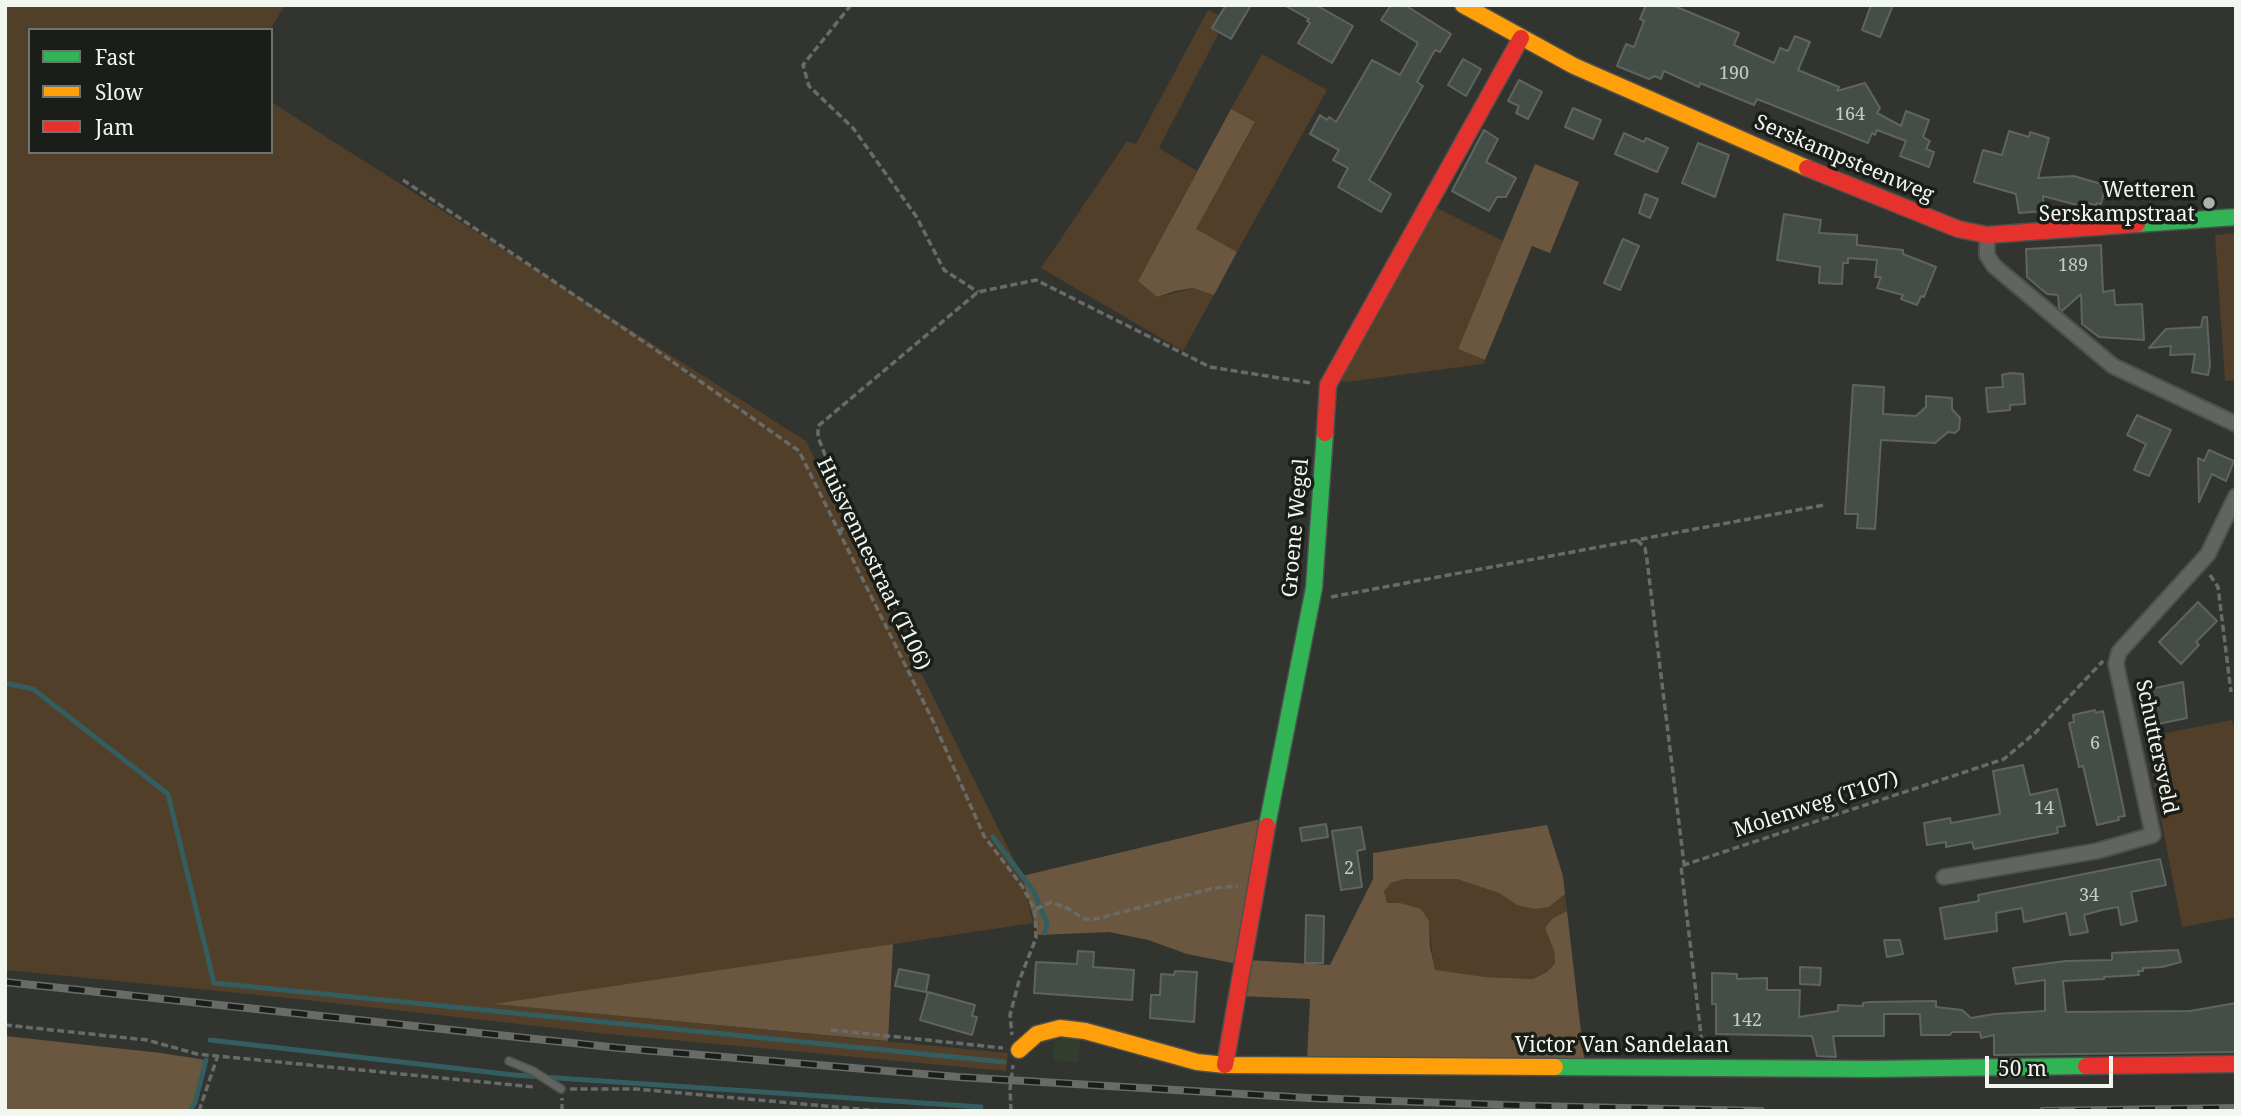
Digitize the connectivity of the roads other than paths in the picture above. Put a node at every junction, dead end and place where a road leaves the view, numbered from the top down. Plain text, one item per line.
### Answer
1 (1463, 5) edge
2 (1521, 38) junction
3 (2236, 217) edge
4 (1987, 235) junction
5 (2236, 424) edge
6 (2236, 496) edge
7 (1944, 877) dead end
8 (1019, 1050) road end
9 (509, 1061) dead end
10 (2236, 1064) edge
11 (1225, 1065) junction
12 (561, 1089) road end

1 - 2 street, Serskampsteenweg
2 - 4 street, Serskampsteenweg
2 - 11 street, Groene Wegel
3 - 4 street, Serskampsteenweg
4 - 5 street
6 - 7 street, Schuttersveld
8 - 11 street, Victor Van Sandelaan
9 - 12 lane
10 - 11 street, Victor Van Sandelaan

